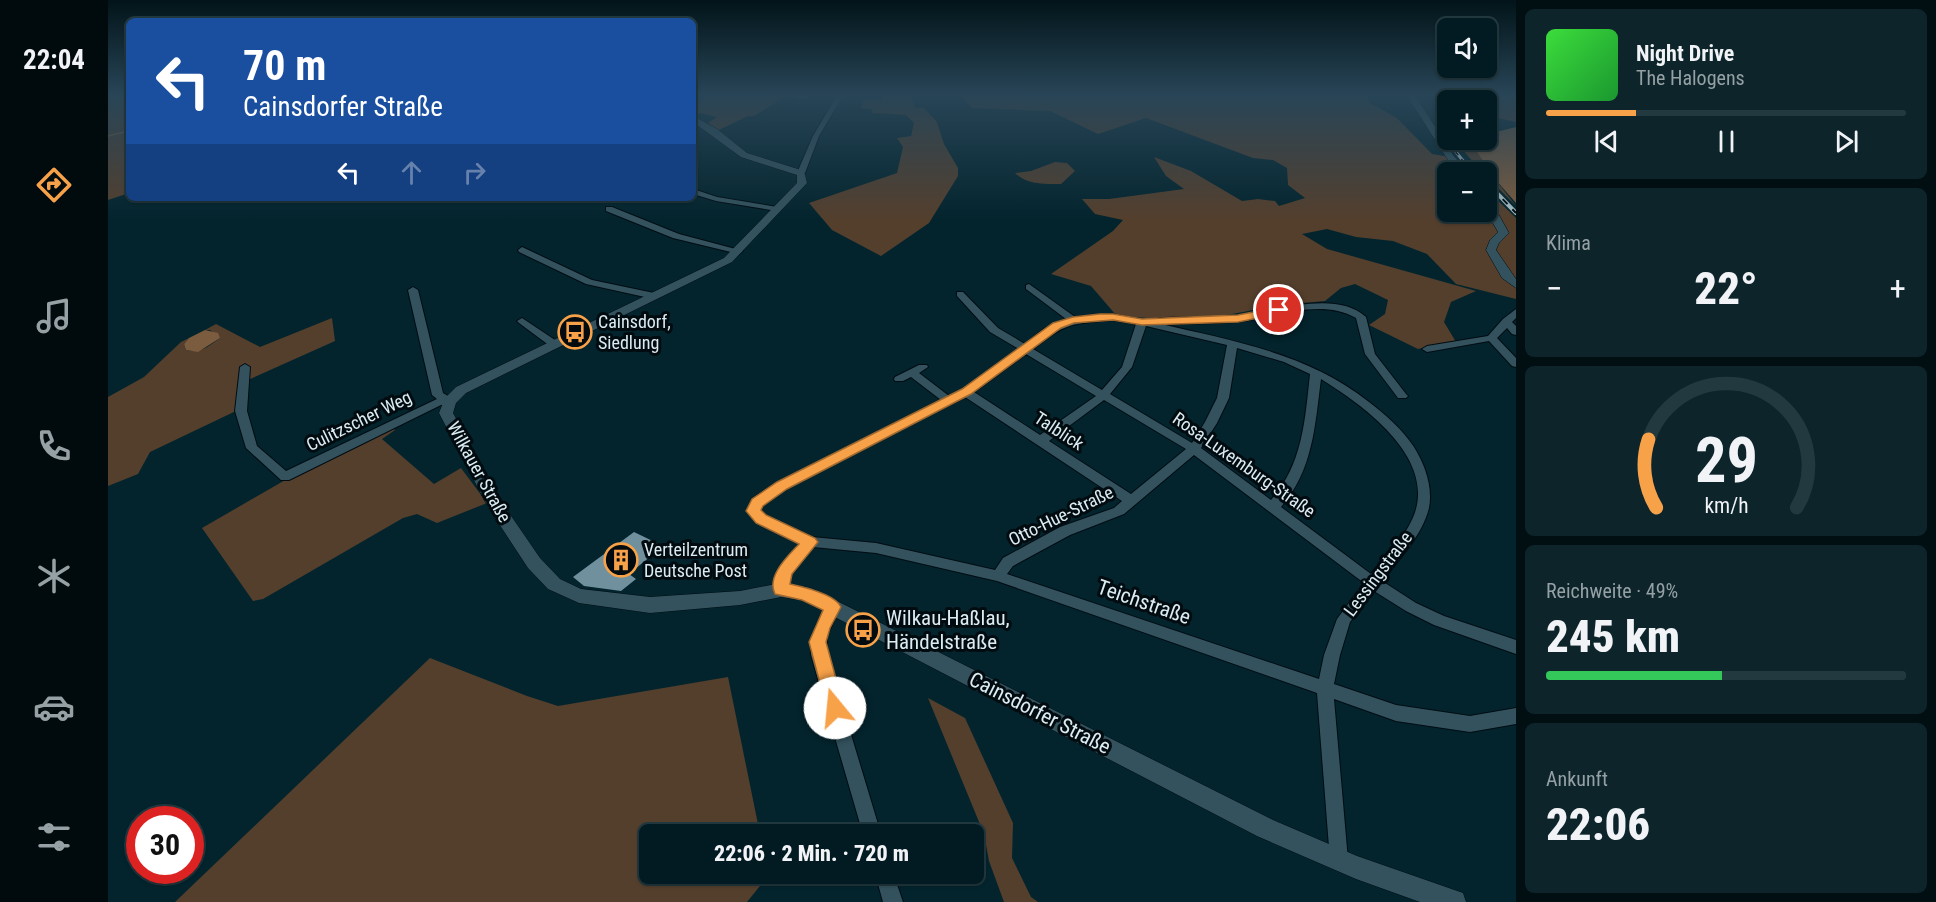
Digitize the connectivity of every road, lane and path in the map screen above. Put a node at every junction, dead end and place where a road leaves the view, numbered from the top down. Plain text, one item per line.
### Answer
1 (720, 136) edge
2 (817, 136) edge
3 (1436, 136) edge
4 (1454, 162) edge
5 (801, 174) junction
6 (696, 192) edge
7 (609, 209) dead end
8 (777, 209) junction
9 (1497, 221) edge
10 (522, 250) dead end
11 (739, 251) junction
12 (1516, 285) edge
13 (1029, 287) dead end
14 (413, 290) dead end
15 (960, 294) dead end
16 (654, 296) junction
17 (1516, 312) edge
18 (1073, 320) junction
19 (522, 321) dead end
20 (1506, 321) junction
21 (1142, 322) junction
22 (1516, 332) edge
23 (1491, 338) junction
24 (554, 344) junction
25 (1233, 344) junction
26 (1024, 349) junction
27 (1427, 349) dead end
28 (1516, 364) edge
29 (245, 367) dead end
30 (923, 367) dead end
31 (1316, 372) junction
32 (912, 373) junction
33 (899, 379) dead end
34 (966, 392) junction
35 (1103, 395) junction
36 (1402, 396) dead end
37 (949, 401) junction
38 (450, 402) junction
39 (1040, 441) junction
40 (1194, 448) junction
41 (1132, 501) junction
42 (1272, 508) junction
43 (810, 542) junction
44 (998, 576) junction
45 (1372, 582) junction
46 (781, 590) junction
47 (579, 596) joint
48 (833, 607) junction
49 (1516, 647) edge
50 (1325, 688) junction
51 (1516, 716) edge
52 (870, 824) edge
53 (1339, 860) junction
54 (887, 884) edge
55 (893, 902) edge
56 (1454, 902) edge

1 - 5 street
2 - 5 street
3 - 4 street
5 - 8 street, Wilkauer Straße
6 - 8 street
7 - 11 street
8 - 11 street, Wilkauer Straße
9 - 12 street
10 - 16 street
11 - 16 street, Wilkauer Straße
13 - 18 street
14 - 38 street
15 - 26 street, Rosa-Luxemburg-Straße
16 - 24 street, Wilkauer Straße
17 - 20 street
18 - 21 street
18 - 26 street
19 - 24 street
20 - 22 street
20 - 23 street
21 - 25 street, Lessingstraße
21 - 35 street
21 - 36 street
23 - 27 street
23 - 28 street
24 - 38 street, Wilkauer Straße
25 - 31 street, Lessingstraße
25 - 40 street, Otto-Hue-Straße
26 - 34 street
26 - 35 street, Rosa-Luxemburg-Straße
29 - 38 street, Culitzscher Weg
30 - 32 street
31 - 42 street
31 - 45 street, Lessingstraße
32 - 33 street
32 - 37 street
34 - 37 street
34 - 39 street, Talblick
35 - 39 street
35 - 40 street, Rosa-Luxemburg-Straße
37 - 43 street, Teichstraße
38 - 47 street, Wilkauer Straße
39 - 41 street, Talblick
40 - 41 street, Otto-Hue-Straße
40 - 42 street, Rosa-Luxemburg-Straße
41 - 44 street, Otto-Hue-Straße
42 - 45 street, Rosa-Luxemburg-Straße
43 - 44 street, Teichstraße
43 - 46 street
44 - 50 street, Teichstraße
45 - 49 street, Rosa-Luxemburg-Straße
45 - 50 street, Lessingstraße
46 - 47 street, Cainsdorfer Straße
46 - 48 street, Cainsdorfer Straße
48 - 52 street
48 - 53 street, Cainsdorfer Straße
50 - 51 street, Teichstraße
50 - 53 street, Lessingstraße
53 - 56 street, Cainsdorfer Straße
54 - 55 street

